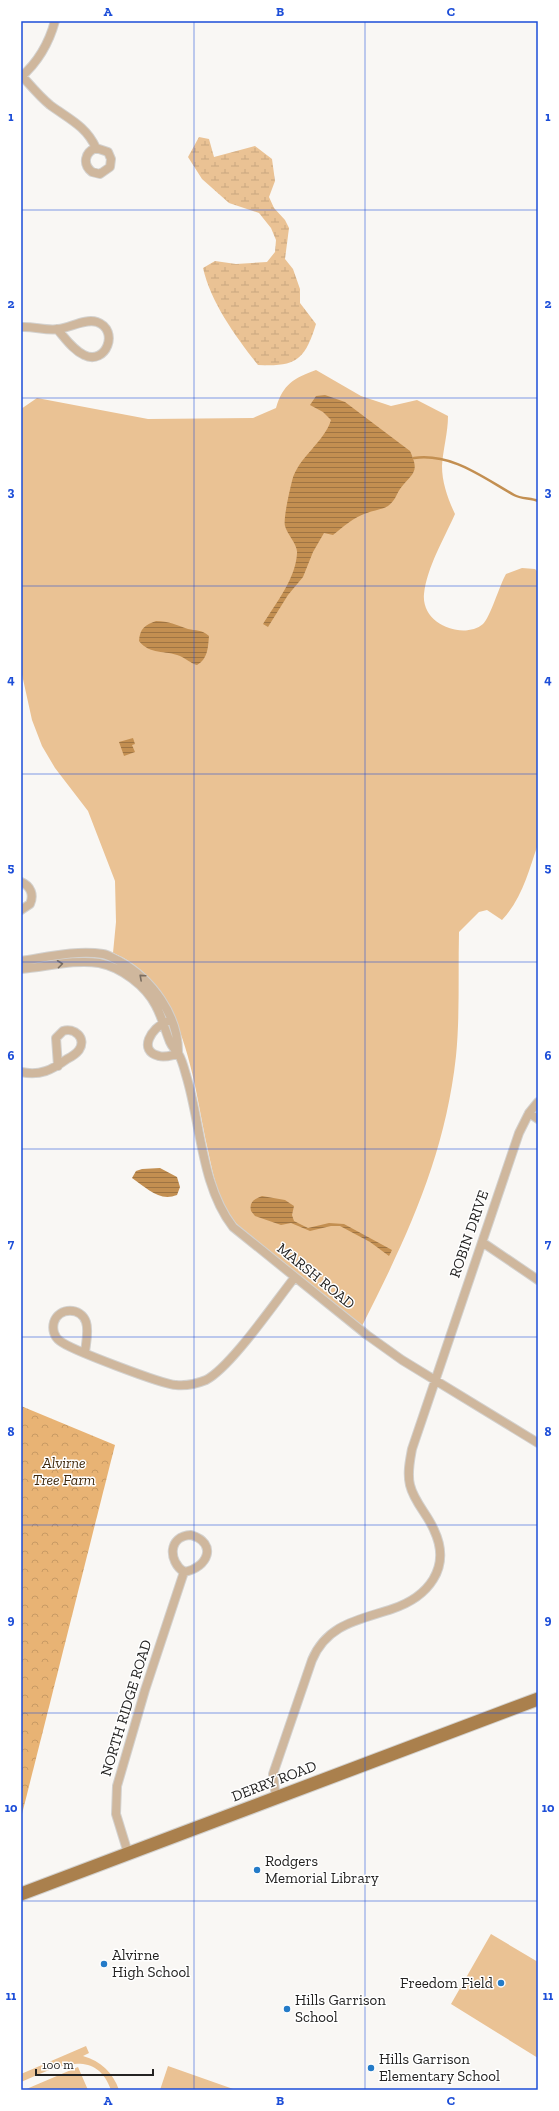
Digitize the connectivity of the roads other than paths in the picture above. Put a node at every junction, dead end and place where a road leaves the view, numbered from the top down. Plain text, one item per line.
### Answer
1 (55, 21) edge
2 (22, 76) edge
3 (96, 148) dead end
4 (21, 327) edge
5 (57, 330) junction
6 (21, 882) edge
7 (21, 910) edge
8 (21, 960) edge
9 (21, 969) edge
10 (167, 1022) junction
11 (178, 1054) junction
12 (58, 1066) dead end
13 (21, 1072) edge
14 (538, 1102) edge
15 (529, 1113) junction
16 (538, 1119) edge
17 (482, 1242) junction
18 (295, 1277) junction
19 (538, 1280) edge
20 (86, 1352) junction
21 (435, 1379) junction
22 (538, 1443) edge
23 (184, 1572) junction
24 (538, 1698) edge
25 (276, 1798) junction
26 (128, 1853) junction
27 (21, 1894) edge

1 - 2 street
2 - 3 street
4 - 5 street
5 - 5 street
6 - 7 street
10 -> 8 street, MARSH ROAD
9 -> 10 street, MARSH ROAD
10 - 11 street, MARSH ROAD
10 - 11 street
11 - 18 street, MARSH ROAD
12 - 13 street
14 - 15 street, ROBIN DRIVE
15 - 16 street
15 - 17 street, ROBIN DRIVE
17 - 19 street
17 - 21 street, ROBIN DRIVE
18 - 20 street
18 - 21 street, MARSH ROAD
20 - 20 street
21 - 22 street, MARSH ROAD
21 - 25 street, ROBIN DRIVE
23 - 23 street
23 - 26 street, NORTH RIDGE ROAD
24 - 25 main road, DERRY ROAD
25 - 26 main road, DERRY ROAD
26 - 27 main road, DERRY ROAD

